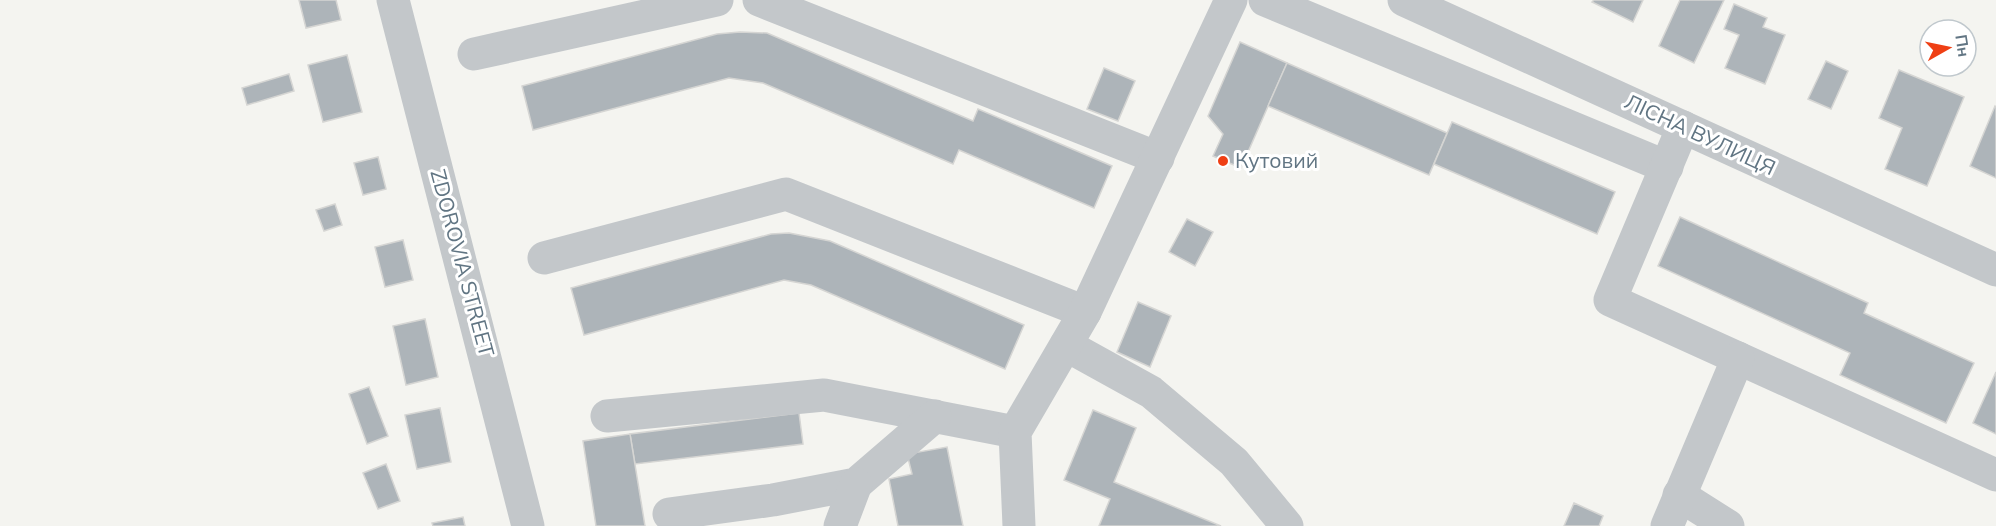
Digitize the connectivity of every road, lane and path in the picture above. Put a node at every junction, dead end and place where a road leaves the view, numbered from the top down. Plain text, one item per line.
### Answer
1 (393, 0) edge
2 (717, 0) edge
3 (759, 0) edge
4 (1231, 0) edge
5 (1265, 0) edge
6 (1404, 0) edge
7 (474, 54) dead end
8 (1683, 127) junction
9 (1158, 158) junction
10 (1667, 167) junction
11 (544, 258) dead end
12 (1996, 270) edge
13 (1084, 312) junction
14 (1066, 345) junction
15 (1738, 358) junction
16 (607, 416) dead end
17 (935, 416) junction
18 (1016, 432) junction
19 (1996, 475) edge
20 (856, 483) junction
21 (1679, 495) junction
22 (669, 514) dead end
23 (528, 526) edge
24 (840, 526) edge
25 (1019, 526) edge
26 (1287, 526) edge
27 (1667, 526) edge
28 (1728, 526) edge

1 - 23 street, ZDOROVIA STREET
2 - 7 street
3 - 9 street
4 - 9 street
5 - 10 street
6 - 8 street, ЛІСНА ВУЛИЦЯ
8 - 10 street
8 - 12 street, ЛІСНА ВУЛИЦЯ
9 - 13 street
10 - 15 street
11 - 13 street
13 - 14 street
14 - 18 street
14 - 26 street
15 - 19 street
15 - 21 street
16 - 17 street
17 - 18 street
17 - 20 street
18 - 25 street
20 - 22 street
20 - 24 street
21 - 27 street
21 - 28 street

